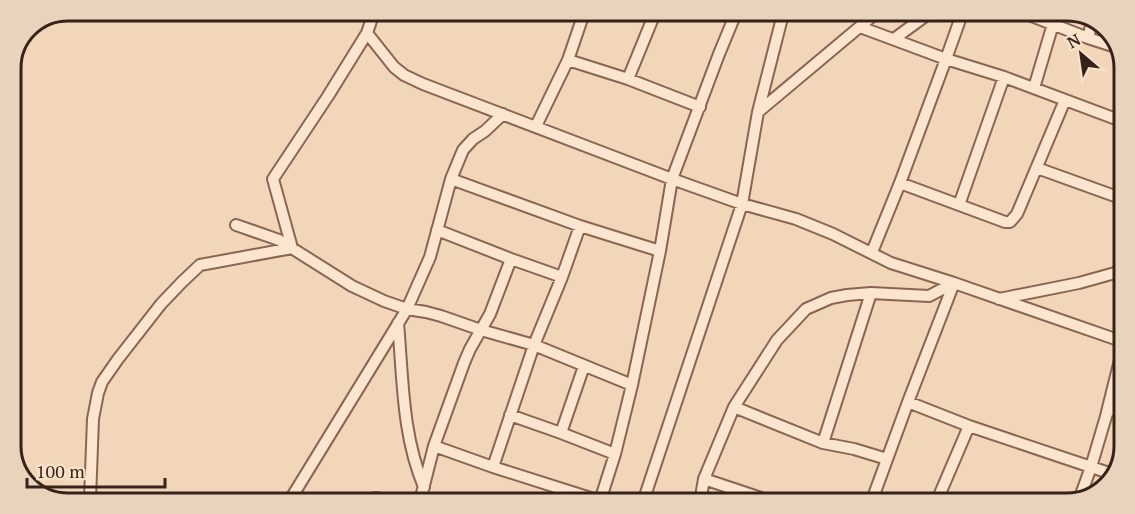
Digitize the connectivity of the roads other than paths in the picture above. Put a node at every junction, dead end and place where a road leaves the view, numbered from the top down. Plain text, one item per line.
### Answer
1 (371, 21) edge
2 (581, 21) edge
3 (652, 21) edge
4 (733, 21) edge
5 (781, 21) edge
6 (867, 21) edge
7 (918, 21) edge
8 (960, 21) edge
9 (1045, 21) edge
10 (1053, 24) junction
11 (860, 27) junction
12 (1091, 28) edge
13 (367, 33) junction
14 (1088, 38) junction
15 (894, 39) junction
16 (1107, 44) edge
17 (946, 59) junction
18 (568, 60) junction
19 (1004, 77) junction
20 (628, 79) junction
21 (1034, 88) junction
22 (1065, 100) junction
23 (700, 107) junction
24 (758, 112) junction
25 (502, 114) junction
26 (1114, 118) edge
27 (536, 126) junction
28 (1037, 168) junction
29 (451, 179) junction
30 (672, 179) junction
31 (900, 183) junction
32 (1114, 196) edge
33 (742, 204) junction
34 (959, 204) junction
35 (236, 225) dead end
36 (580, 226) junction
37 (436, 230) junction
38 (292, 248) junction
39 (660, 250) junction
40 (872, 252) junction
41 (511, 259) junction
42 (1114, 273) edge
43 (562, 277) junction
44 (954, 283) junction
45 (871, 293) junction
46 (999, 299) junction
47 (407, 309) junction
48 (398, 323) junction
49 (481, 330) junction
50 (1114, 339) edge
51 (534, 345) junction
52 (584, 366) junction
53 (1114, 384) edge
54 (632, 385) junction
55 (908, 402) junction
56 (734, 407) junction
57 (1114, 407) edge
58 (1107, 413) junction
59 (510, 415) junction
60 (969, 426) junction
61 (561, 433) junction
62 (823, 443) junction
63 (434, 446) junction
64 (615, 454) junction
65 (887, 459) junction
66 (493, 467) junction
67 (1091, 467) junction
68 (1106, 471) edge
69 (704, 479) junction
70 (424, 487) junction
71 (1083, 490) edge
72 (90, 493) edge
73 (294, 493) edge
74 (422, 493) edge
75 (575, 493) edge
76 (603, 493) edge
77 (646, 493) edge
78 (702, 493) edge
79 (746, 493) edge
80 (875, 493) edge
81 (940, 493) edge

1 - 13 street
2 - 18 street
3 - 20 street
4 - 23 street
5 - 24 street
6 - 11 street
7 - 15 street
8 - 17 street
9 - 10 street
10 - 14 street
10 - 21 street
11 - 15 street
11 - 24 street
12 - 14 street
13 - 25 street
13 - 38 street
14 - 16 street
15 - 17 street
17 - 19 street
17 - 31 street
18 - 20 street
18 - 27 street
19 - 21 street
19 - 34 street
20 - 23 street
21 - 22 street
22 - 26 street
22 - 28 street
23 - 30 street
24 - 33 street
25 - 27 street
25 - 29 street
27 - 30 street
28 - 32 street
28 - 34 street
29 - 36 street
29 - 37 street
30 - 33 street
30 - 39 street
31 - 34 street
31 - 40 street
33 - 40 street
33 - 77 street
35 - 38 street
36 - 39 street
36 - 43 street
37 - 41 street
37 - 47 street
38 - 47 street
38 - 72 street
39 - 54 street
40 - 44 street
41 - 43 street
41 - 49 street
42 - 46 street
43 - 51 street
44 - 45 street
44 - 46 street
44 - 55 street
45 - 56 street
45 - 62 street
46 - 50 street
47 - 48 street
47 - 49 street
48 - 70 street
48 - 73 street
49 - 51 street
49 - 63 street
51 - 52 street
51 - 59 street
52 - 54 street
52 - 61 street
53 - 58 street
54 - 64 street
55 - 60 street
55 - 65 street
56 - 62 street
56 - 69 street
57 - 58 street
58 - 67 street
59 - 61 street
59 - 66 street
60 - 67 street
60 - 81 street
61 - 64 street
62 - 65 street
63 - 66 street
63 - 70 street
64 - 76 street
65 - 80 street
66 - 75 street
67 - 68 street
67 - 71 street
69 - 78 street
69 - 79 street
70 - 74 street

